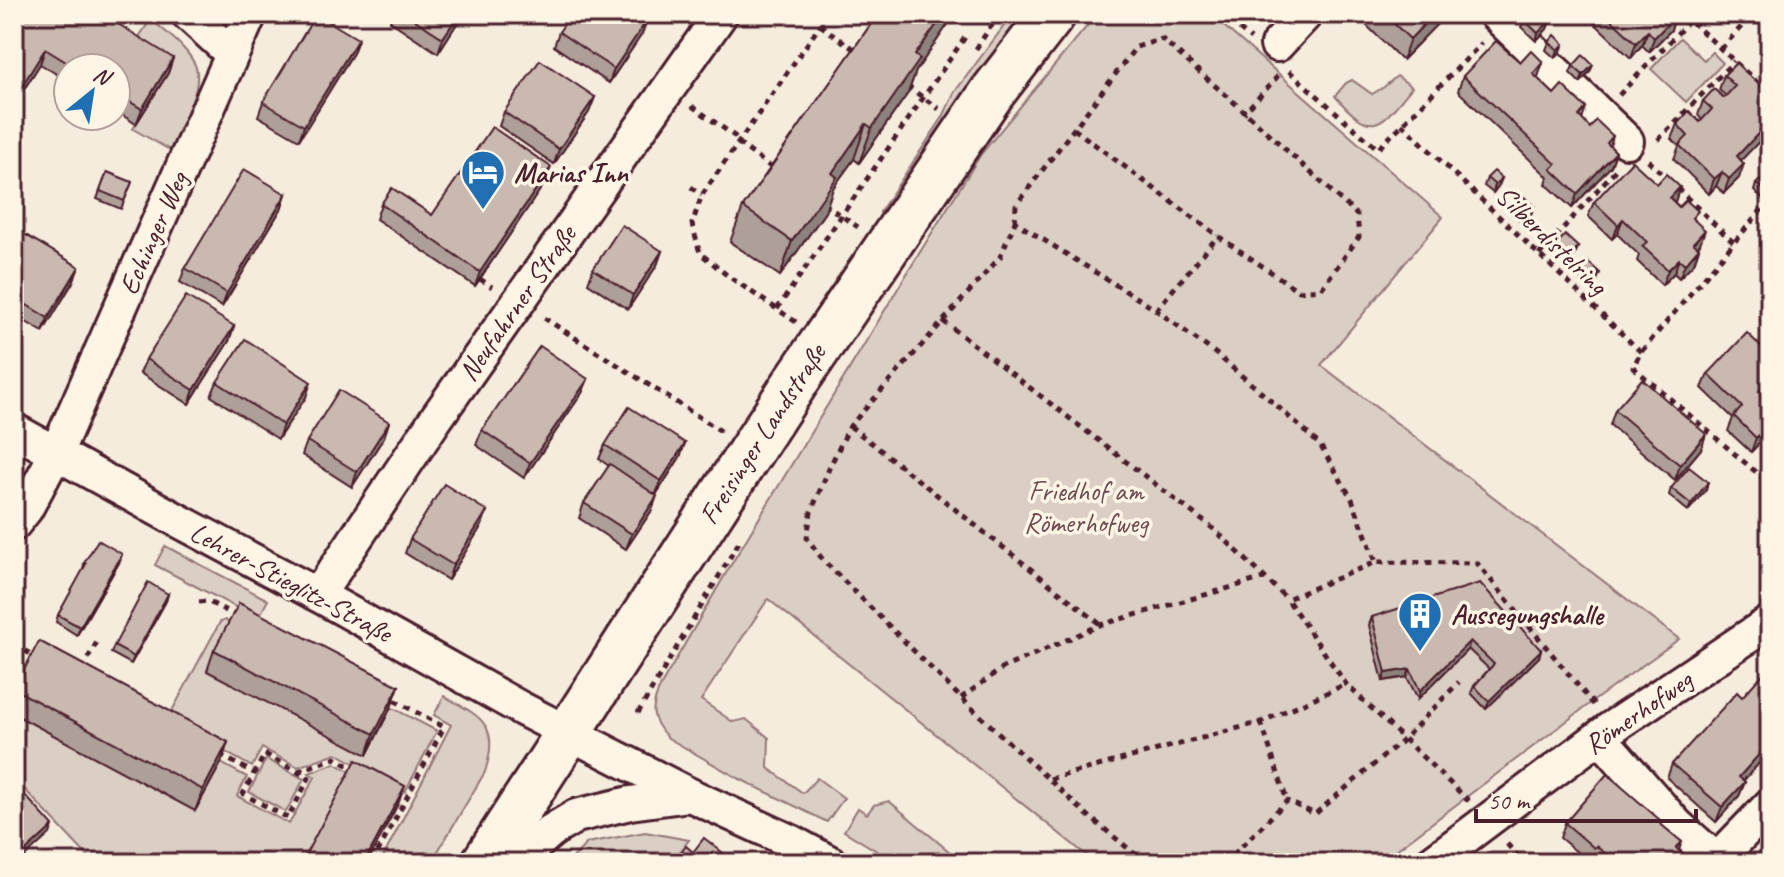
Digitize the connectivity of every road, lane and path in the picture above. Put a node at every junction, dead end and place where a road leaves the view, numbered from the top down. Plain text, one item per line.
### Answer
1 (188, 14) edge
2 (250, 14) edge
3 (721, 14) edge
4 (813, 14) edge
5 (828, 14) edge
6 (1053, 14) edge
7 (1221, 14) edge
8 (1306, 14) edge
9 (1683, 14) edge
10 (1753, 14) edge
11 (1499, 18) edge
12 (1690, 20) junction
13 (821, 23) junction
14 (968, 33) dead end
15 (1721, 49) junction
16 (232, 54) junction
17 (861, 54) edge
18 (1275, 57) junction
19 (1734, 61) junction
20 (906, 85) edge
21 (1770, 94) edge
22 (923, 98) junction
23 (691, 106) dead end
24 (939, 109) dead end
25 (1245, 112) junction
26 (1601, 115) junction
27 (1402, 124) junction
28 (1074, 129) junction
29 (739, 142) junction
30 (1635, 148) junction
31 (779, 173) edge
32 (691, 187) dead end
33 (702, 195) junction
34 (1770, 200) edge
35 (823, 203) edge
36 (842, 216) junction
37 (1015, 222) junction
38 (862, 230) dead end
39 (1218, 236) junction
40 (1734, 243) junction
41 (1539, 255) junction
42 (777, 309) junction
43 (1156, 310) junction
44 (543, 317) dead end
45 (943, 321) junction
46 (800, 325) dead end
47 (1641, 352) junction
48 (850, 426) junction
49 (14, 430) edge
50 (728, 436) dead end
51 (56, 453) junction
52 (1770, 484) edge
53 (14, 524) edge
54 (1376, 562) junction
55 (1265, 578) junction
56 (318, 595) junction
57 (1287, 599) junction
58 (199, 602) dead end
59 (248, 622) edge
60 (1770, 622) edge
61 (1100, 625) junction
62 (97, 642) dead end
63 (14, 645) edge
64 (46, 662) edge
65 (77, 679) edge
66 (1459, 682) dead end
67 (1346, 684) junction
68 (381, 693) edge
69 (961, 698) junction
70 (1261, 722) junction
71 (568, 732) junction
72 (1606, 732) junction
73 (1403, 740) junction
74 (214, 752) edge
75 (298, 771) junction
76 (359, 771) edge
77 (254, 773) junction
78 (1049, 780) junction
79 (394, 791) edge
80 (690, 795) junction
81 (406, 798) junction
82 (1466, 798) dead end
83 (1287, 801) junction
84 (1770, 805) edge
85 (1718, 862) edge
86 (372, 863) edge
87 (484, 863) edge
88 (509, 863) edge
89 (831, 863) edge
90 (1146, 863) edge
91 (1225, 863) edge
92 (1431, 863) edge

1 - 16 street
2 - 16 street, Echinger Weg
3 - 56 street, Neufahrner Straße
4 - 13 path
5 - 13 path
6 - 71 street, Freisinger Landstraße
7 - 18 path
8 - 18 street
9 - 12 path
10 - 15 path
11 - 26 street
11 - 27 path
12 - 15 path
12 - 26 path
13 - 17 path
13 - 29 path
14 - 22 path
15 - 19 path
16 - 51 street, Echinger Weg
18 - 25 path
18 - 27 path
19 - 21 path
19 - 30 path
20 - 22 path
22 - 24 path
22 - 36 path
23 - 29 path
25 - 28 path
25 - 39 path
26 - 30 street
27 - 41 path, Silberdistelring
28 - 37 path
28 - 39 path
29 - 31 path
29 - 33 path
30 - 40 path
30 - 41 path
32 - 33 path
33 - 42 path
34 - 40 path
35 - 36 path
36 - 38 path
36 - 42 path
37 - 43 path
37 - 45 path
39 - 43 path
40 - 47 path
41 - 47 path, Silberdistelring
42 - 46 path
43 - 54 path
44 - 50 path
45 - 48 path
45 - 55 path
47 - 52 path
48 - 61 path
48 - 69 path
49 - 51 street, Lehrer-Stieglitz-Straße
51 - 53 street, Echinger Weg
51 - 56 street, Lehrer-Stieglitz-Straße
54 - 57 path
54 - 72 path
55 - 57 path
55 - 61 path
56 - 71 street, Lehrer-Stieglitz-Straße
57 - 67 path
58 - 59 path
60 - 72 street, Römerhofweg
61 - 69 path
62 - 65 path
63 - 64 path
66 - 73 path
67 - 70 path
67 - 73 path
68 - 81 path
69 - 78 path
70 - 78 path
70 - 83 path
71 - 80 street, Lehrer-Stieglitz-Straße
71 - 87 street, Freisinger Landstraße
72 - 85 street
72 - 92 street, Römerhofweg
73 - 82 path
73 - 83 path
74 - 77 path
75 - 76 path
75 - 77 path
75 - 77 path
78 - 90 path
79 - 81 path
80 - 88 street
80 - 89 street, Lehrer-Stieglitz-Straße
81 - 86 path
83 - 91 path
84 - 85 street

